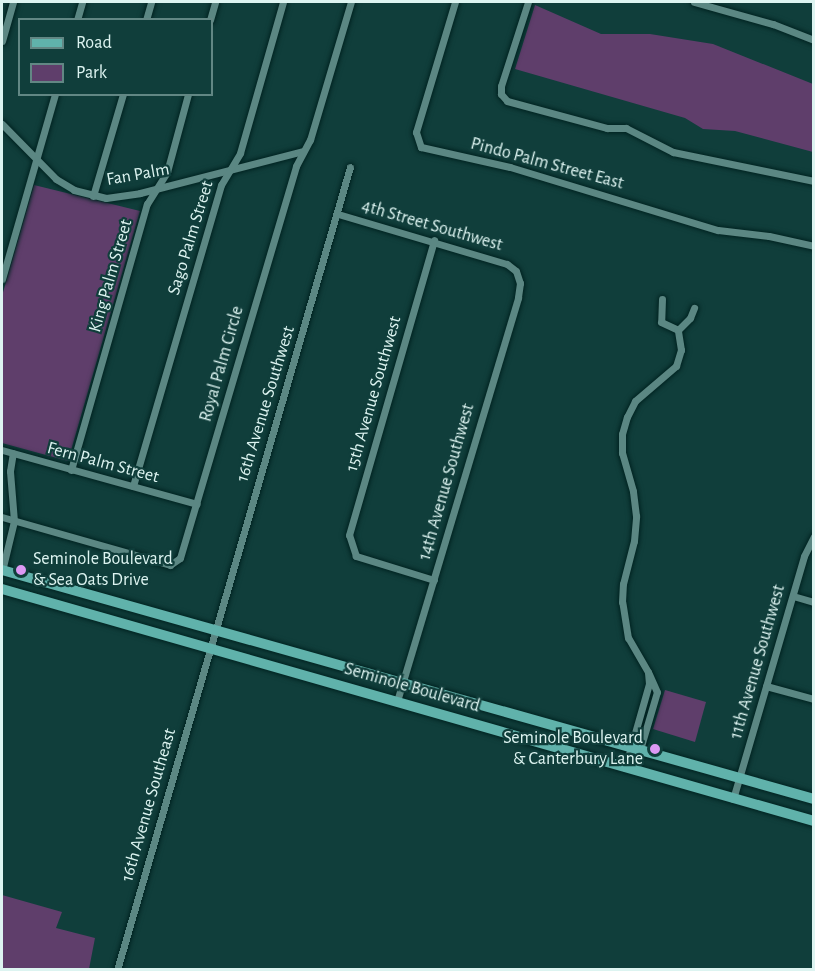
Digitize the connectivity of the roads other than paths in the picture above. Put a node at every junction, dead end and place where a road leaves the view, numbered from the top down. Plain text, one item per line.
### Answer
1 (13, 2) edge
2 (82, 2) edge
3 (151, 2) edge
4 (215, 2) edge
5 (283, 2) edge
6 (351, 2) edge
7 (455, 2) edge
8 (528, 2) edge
9 (694, 2) edge
10 (78, 18) edge
11 (147, 18) edge
12 (211, 18) edge
13 (813, 40) edge
14 (2, 41) edge
15 (54, 96) edge
16 (122, 96) edge
17 (187, 96) edge
18 (2, 124) edge
19 (303, 151) junction
20 (37, 158) junction
21 (350, 167) dead end
22 (232, 169) junction
23 (813, 181) edge
24 (158, 188) junction
25 (93, 196) junction
26 (338, 214) junction
27 (434, 240) junction
28 (813, 246) edge
29 (516, 271) joint
30 (2, 279) edge
31 (662, 299) dead end
32 (694, 308) dead end
33 (678, 330) junction
34 (2, 450) edge
35 (13, 453) junction
36 (71, 470) junction
37 (133, 486) junction
38 (197, 504) junction
39 (2, 517) edge
40 (14, 521) junction
41 (813, 536) edge
42 (2, 570) edge
43 (434, 580) junction
44 (2, 589) edge
45 (793, 596) junction
46 (813, 602) edge
47 (214, 630) junction
48 (209, 649) junction
49 (402, 683) junction
50 (766, 686) junction
51 (813, 699) edge
52 (397, 701) junction
53 (635, 749) junction
54 (630, 769) junction
55 (739, 779) junction
56 (733, 799) junction
57 (813, 799) edge
58 (813, 821) edge
59 (117, 969) edge

1 - 14 street
2 - 10 street
3 - 11 street
4 - 12 street
5 - 22 street, Sago Palm Street
6 - 19 street, Royal Palm Circle
7 - 28 street, Pindo Palm Street East
8 - 23 street
9 - 13 street
15 - 20 street
16 - 25 street
17 - 24 street, King Palm Street
18 - 20 street, Fan Palm
19 - 22 street, Fan Palm
19 - 38 street, Royal Palm Circle
20 - 25 street, Fan Palm
20 - 30 street
21 - 26 street, 16th Avenue Southwest
22 - 24 street, Fan Palm
22 - 37 street, Sago Palm Street
24 - 25 street, Fan Palm
24 - 36 street, King Palm Street
26 - 27 street, 4th Street Southwest
26 - 47 street, 16th Avenue Southwest
27 - 29 street, 4th Street Southwest
27 - 43 street, 15th Avenue Southwest
29 - 43 street, 14th Avenue Southwest
31 - 33 street
32 - 33 street
33 - 53 street
34 - 35 street, Fern Palm Street
35 - 36 street, Fern Palm Street
35 - 40 street
36 - 37 street, Fern Palm Street
37 - 38 street, Fern Palm Street
38 - 40 street, Royal Palm Circle
39 - 40 street, Royal Palm Circle
40 - 42 street
41 - 45 street, 11th Avenue Southwest
42 - 47 main road, Seminole Boulevard
43 - 49 street, 14th Avenue Southwest
44 - 48 main road, Seminole Boulevard
45 - 46 street
45 - 50 street, 11th Avenue Southwest
47 - 48 street, 16th Avenue Southwest
47 - 49 main road, Seminole Boulevard
48 - 52 main road, Seminole Boulevard
48 - 59 street, 16th Avenue Southeast
49 - 52 street, 14th Avenue Southwest
49 - 53 main road, Seminole Boulevard
50 - 51 street
50 - 55 street, 11th Avenue Southwest
52 - 54 main road, Seminole Boulevard
53 - 54 street
53 - 55 main road, Seminole Boulevard
54 - 56 main road, Seminole Boulevard
55 - 56 street, 11th Avenue Southwest
55 - 57 main road, Seminole Boulevard
56 - 58 main road, Seminole Boulevard

